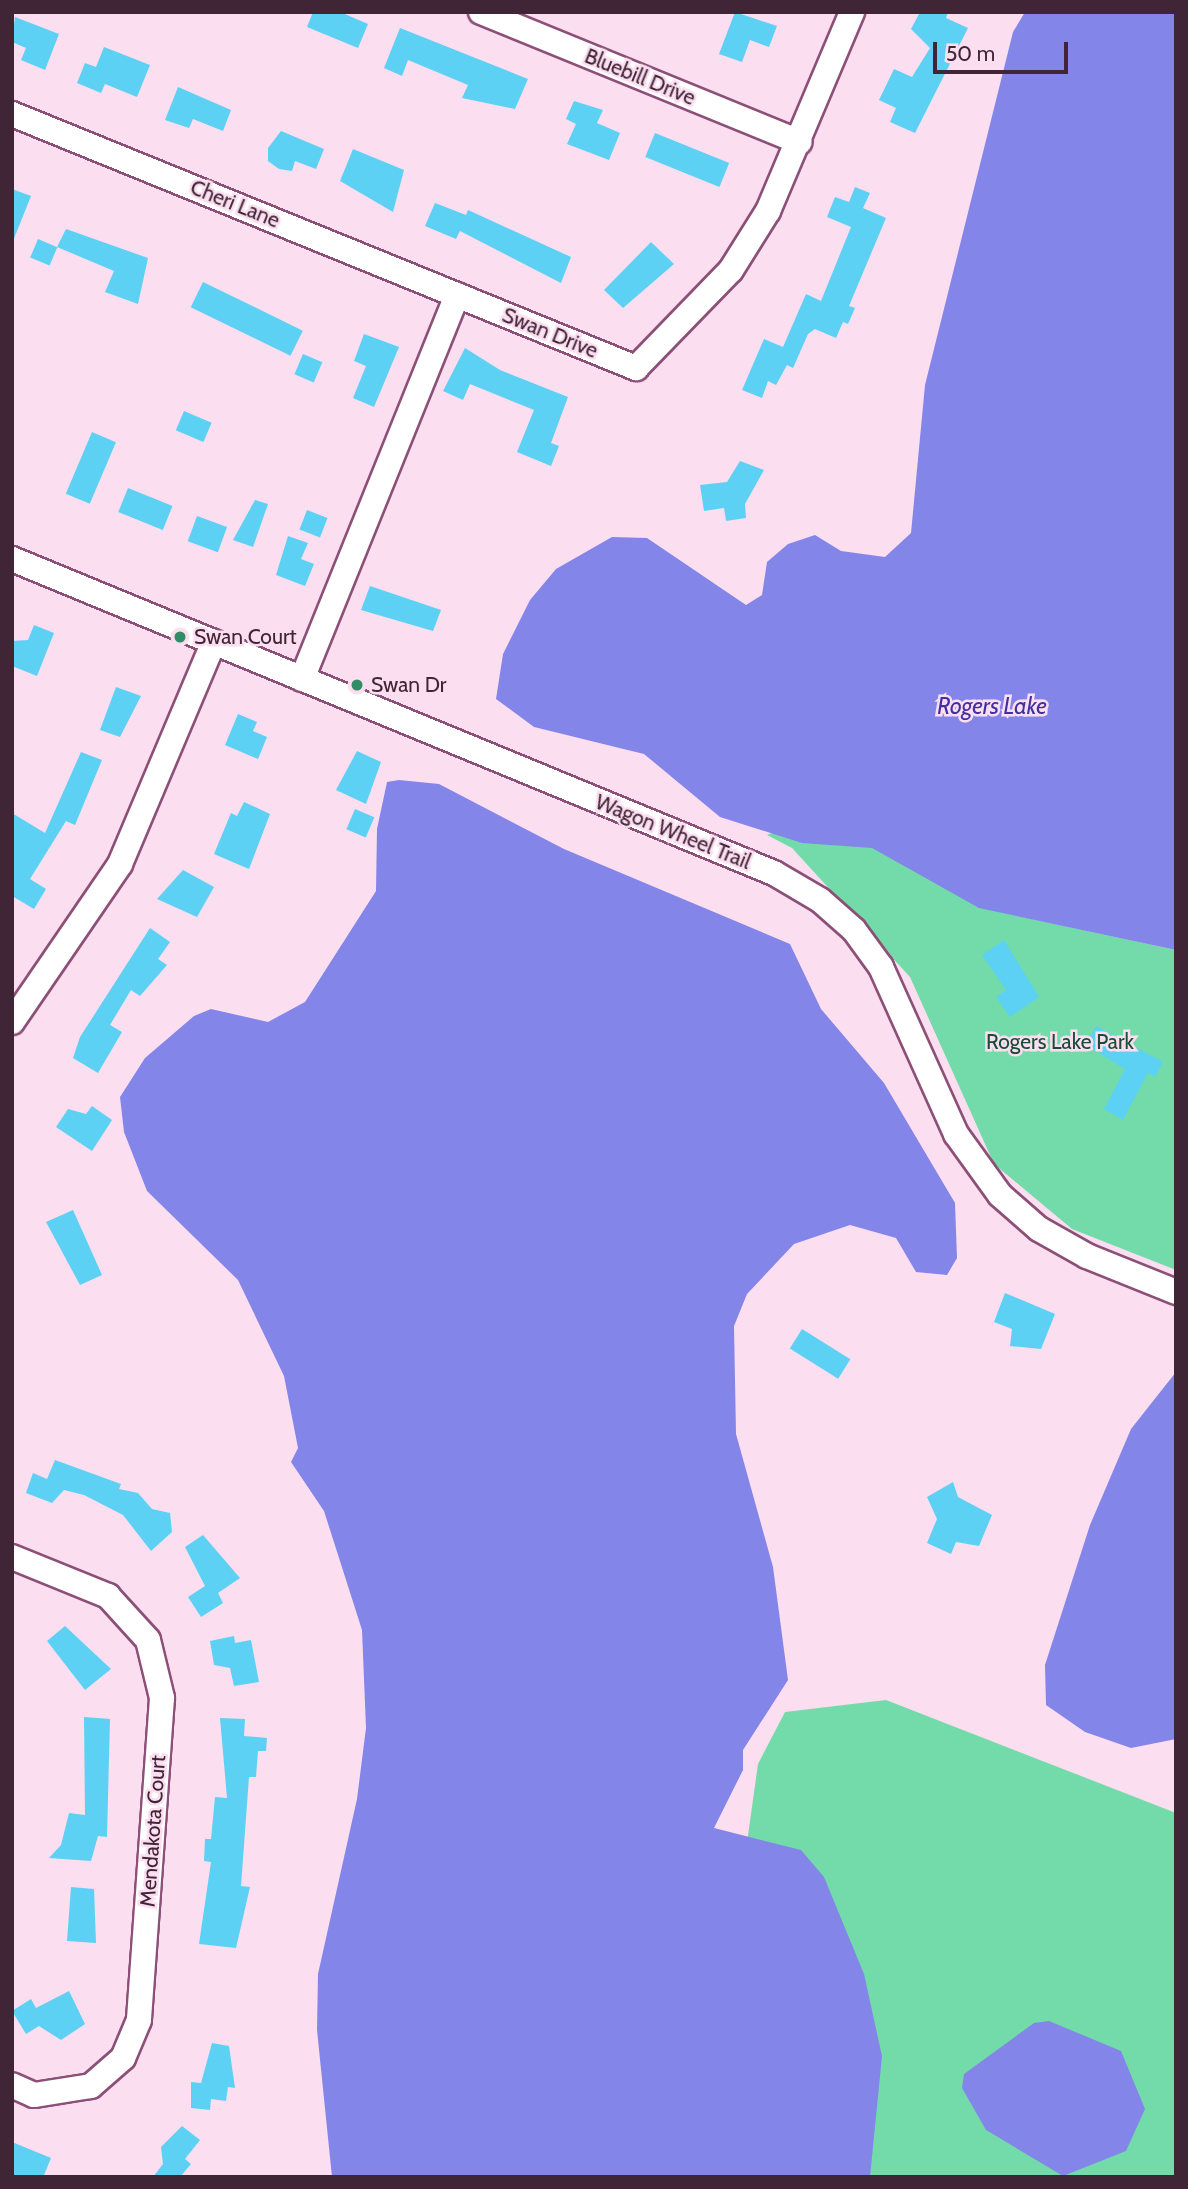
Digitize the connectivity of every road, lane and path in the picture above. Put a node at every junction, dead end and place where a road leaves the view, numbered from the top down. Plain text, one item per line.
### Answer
1 (852, 12) edge
2 (491, 14) edge
3 (12, 114) edge
4 (799, 142) junction
5 (457, 295) junction
6 (12, 559) edge
7 (214, 642) junction
8 (302, 679) junction
9 (12, 1023) edge
10 (1176, 1292) edge
11 (12, 1557) edge
12 (12, 2085) edge

1 - 4 street, Swan Drive
2 - 4 street, Bluebill Drive
3 - 5 street, Cheri Lane
4 - 5 street, Swan Drive
5 - 8 street
6 - 7 street, Wagon Wheel Trail
7 - 8 street, Wagon Wheel Trail
7 - 9 street
8 - 10 street, Wagon Wheel Trail
11 - 12 street, Mendakota Court

